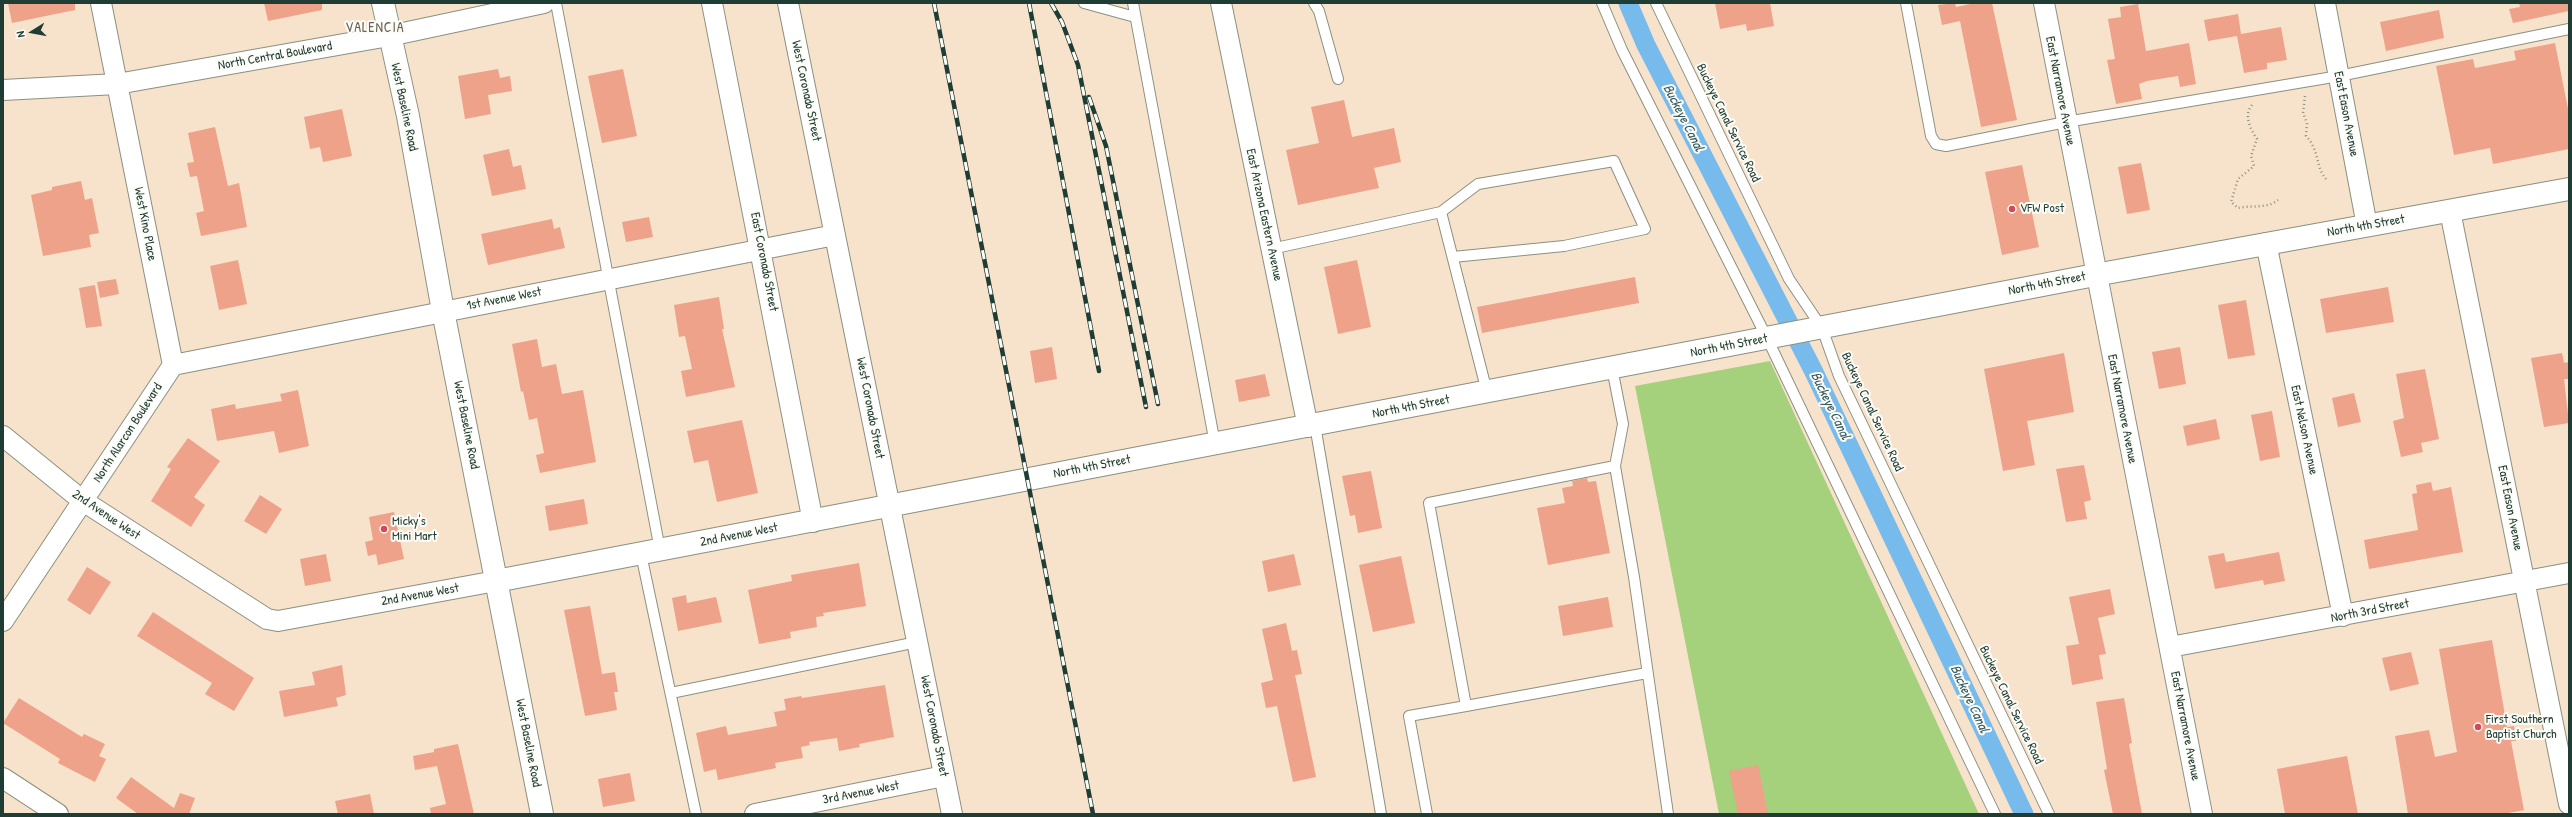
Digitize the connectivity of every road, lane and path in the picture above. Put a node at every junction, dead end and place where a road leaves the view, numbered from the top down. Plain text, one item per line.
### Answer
1 (101, 3) edge
2 (383, 3) edge
3 (544, 3) edge
4 (556, 3) edge
5 (712, 3) edge
6 (788, 3) edge
7 (1084, 3) edge
8 (1133, 3) edge
9 (1221, 3) edge
10 (1314, 3) edge
11 (1602, 3) edge
12 (1656, 3) edge
13 (1906, 3) edge
14 (2044, 3) edge
15 (2324, 3) edge
16 (1135, 17) junction
17 (2569, 29) edge
18 (389, 36) junction
19 (2339, 76) junction
20 (1338, 79) dead end
21 (117, 84) junction
22 (3, 90) edge
23 (2300, 94) dead end
24 (2256, 104) dead end
25 (2066, 122) junction
26 (2328, 181) dead end
27 (2569, 189) edge
28 (2278, 200) dead end
29 (2450, 211) junction
30 (1441, 212) junction
31 (2367, 226) junction
32 (835, 235) junction
33 (2266, 243) junction
34 (761, 248) junction
35 (1271, 249) junction
36 (1453, 257) junction
37 (2095, 275) junction
38 (608, 278) junction
39 (443, 310) junction
40 (1817, 328) junction
41 (1772, 337) junction
42 (173, 365) junction
43 (1612, 368) junction
44 (1487, 392) junction
45 (1311, 426) junction
46 (3, 436) edge
47 (1215, 444) junction
48 (1615, 466) junction
49 (83, 501) junction
50 (890, 506) junction
51 (813, 522) junction
52 (651, 552) junction
53 (2569, 573) edge
54 (496, 581) junction
55 (2525, 581) junction
56 (2343, 616) junction
57 (3, 621) edge
58 (917, 642) junction
59 (2170, 647) junction
60 (1647, 673) junction
61 (671, 693) junction
62 (1466, 706) junction
63 (944, 776) junction
64 (3, 778) edge
65 (2569, 804) edge
66 (58, 814) edge
67 (542, 814) edge
68 (696, 814) edge
69 (755, 814) edge
70 (952, 814) edge
71 (1381, 814) edge
72 (1427, 814) edge
73 (1668, 814) edge
74 (1995, 814) edge
75 (2049, 814) edge
76 (2202, 814) edge

1 - 21 street, West Kino Place
2 - 18 street, West Baseline Road
3 - 18 street, North Central Boulevard
4 - 38 lane
5 - 34 street, East Coronado Street
6 - 32 street, West Coronado Street
7 - 16 lane
8 - 16 lane
9 - 35 street, East Arizona Eastern Avenue
10 - 20 lane
11 - 41 lane
12 - 40 lane, Buckeye Canal Service Road
13 - 25 lane
14 - 25 street, East Narramore Avenue
15 - 19 street, East Eason Avenue
16 - 47 lane
17 - 19 lane
18 - 21 street, North Central Boulevard
18 - 39 street, West Baseline Road
19 - 25 lane
19 - 31 street, East Eason Avenue
21 - 22 street, North Central Boulevard
21 - 42 street, West Kino Place
23 - 26 path
24 - 28 path
25 - 37 street, East Narramore Avenue
27 - 29 street, North 4th Street
29 - 31 street, North 4th Street
29 - 55 street, East Eason Avenue
30 - 35 lane
30 - 36 lane
30 - 36 lane
31 - 33 street, North 4th Street
32 - 34 street, 1st Avenue West
32 - 50 street, West Coronado Street
33 - 37 street, North 4th Street
33 - 56 street, East Nelson Avenue
34 - 38 street, 1st Avenue West
34 - 51 street, East Coronado Street
35 - 45 street, East Arizona Eastern Avenue
36 - 44 lane
37 - 40 street, North 4th Street
37 - 59 street, East Narramore Avenue
38 - 39 street, 1st Avenue West
38 - 52 lane
39 - 42 street, 1st Avenue West
39 - 54 street, West Baseline Road
40 - 41 street, North 4th Street
40 - 75 lane, Buckeye Canal Service Road
41 - 43 street, North 4th Street
41 - 74 lane
42 - 49 street, North Alarcon Boulevard
43 - 44 street, North 4th Street
43 - 48 lane
44 - 45 street, North 4th Street
45 - 47 street, North 4th Street
45 - 71 lane
46 - 49 street, 2nd Avenue West
47 - 50 street, North 4th Street
48 - 60 lane
48 - 62 lane
49 - 54 street, 2nd Avenue West
49 - 57 street, North Alarcon Boulevard
50 - 51 street, 2nd Avenue West
50 - 58 street, West Coronado Street
51 - 52 street, 2nd Avenue West
52 - 54 street, 2nd Avenue West
52 - 61 lane
53 - 55 street, North 3rd Street
54 - 67 street, West Baseline Road
55 - 56 street, North 3rd Street
55 - 65 street, East Eason Avenue
56 - 59 street, North 3rd Street
58 - 61 lane
58 - 63 street, West Coronado Street
59 - 76 street, East Narramore Avenue
60 - 62 lane
60 - 73 lane
61 - 68 lane
62 - 72 lane
63 - 69 street, 3rd Avenue West
63 - 70 street, West Coronado Street
64 - 66 street

